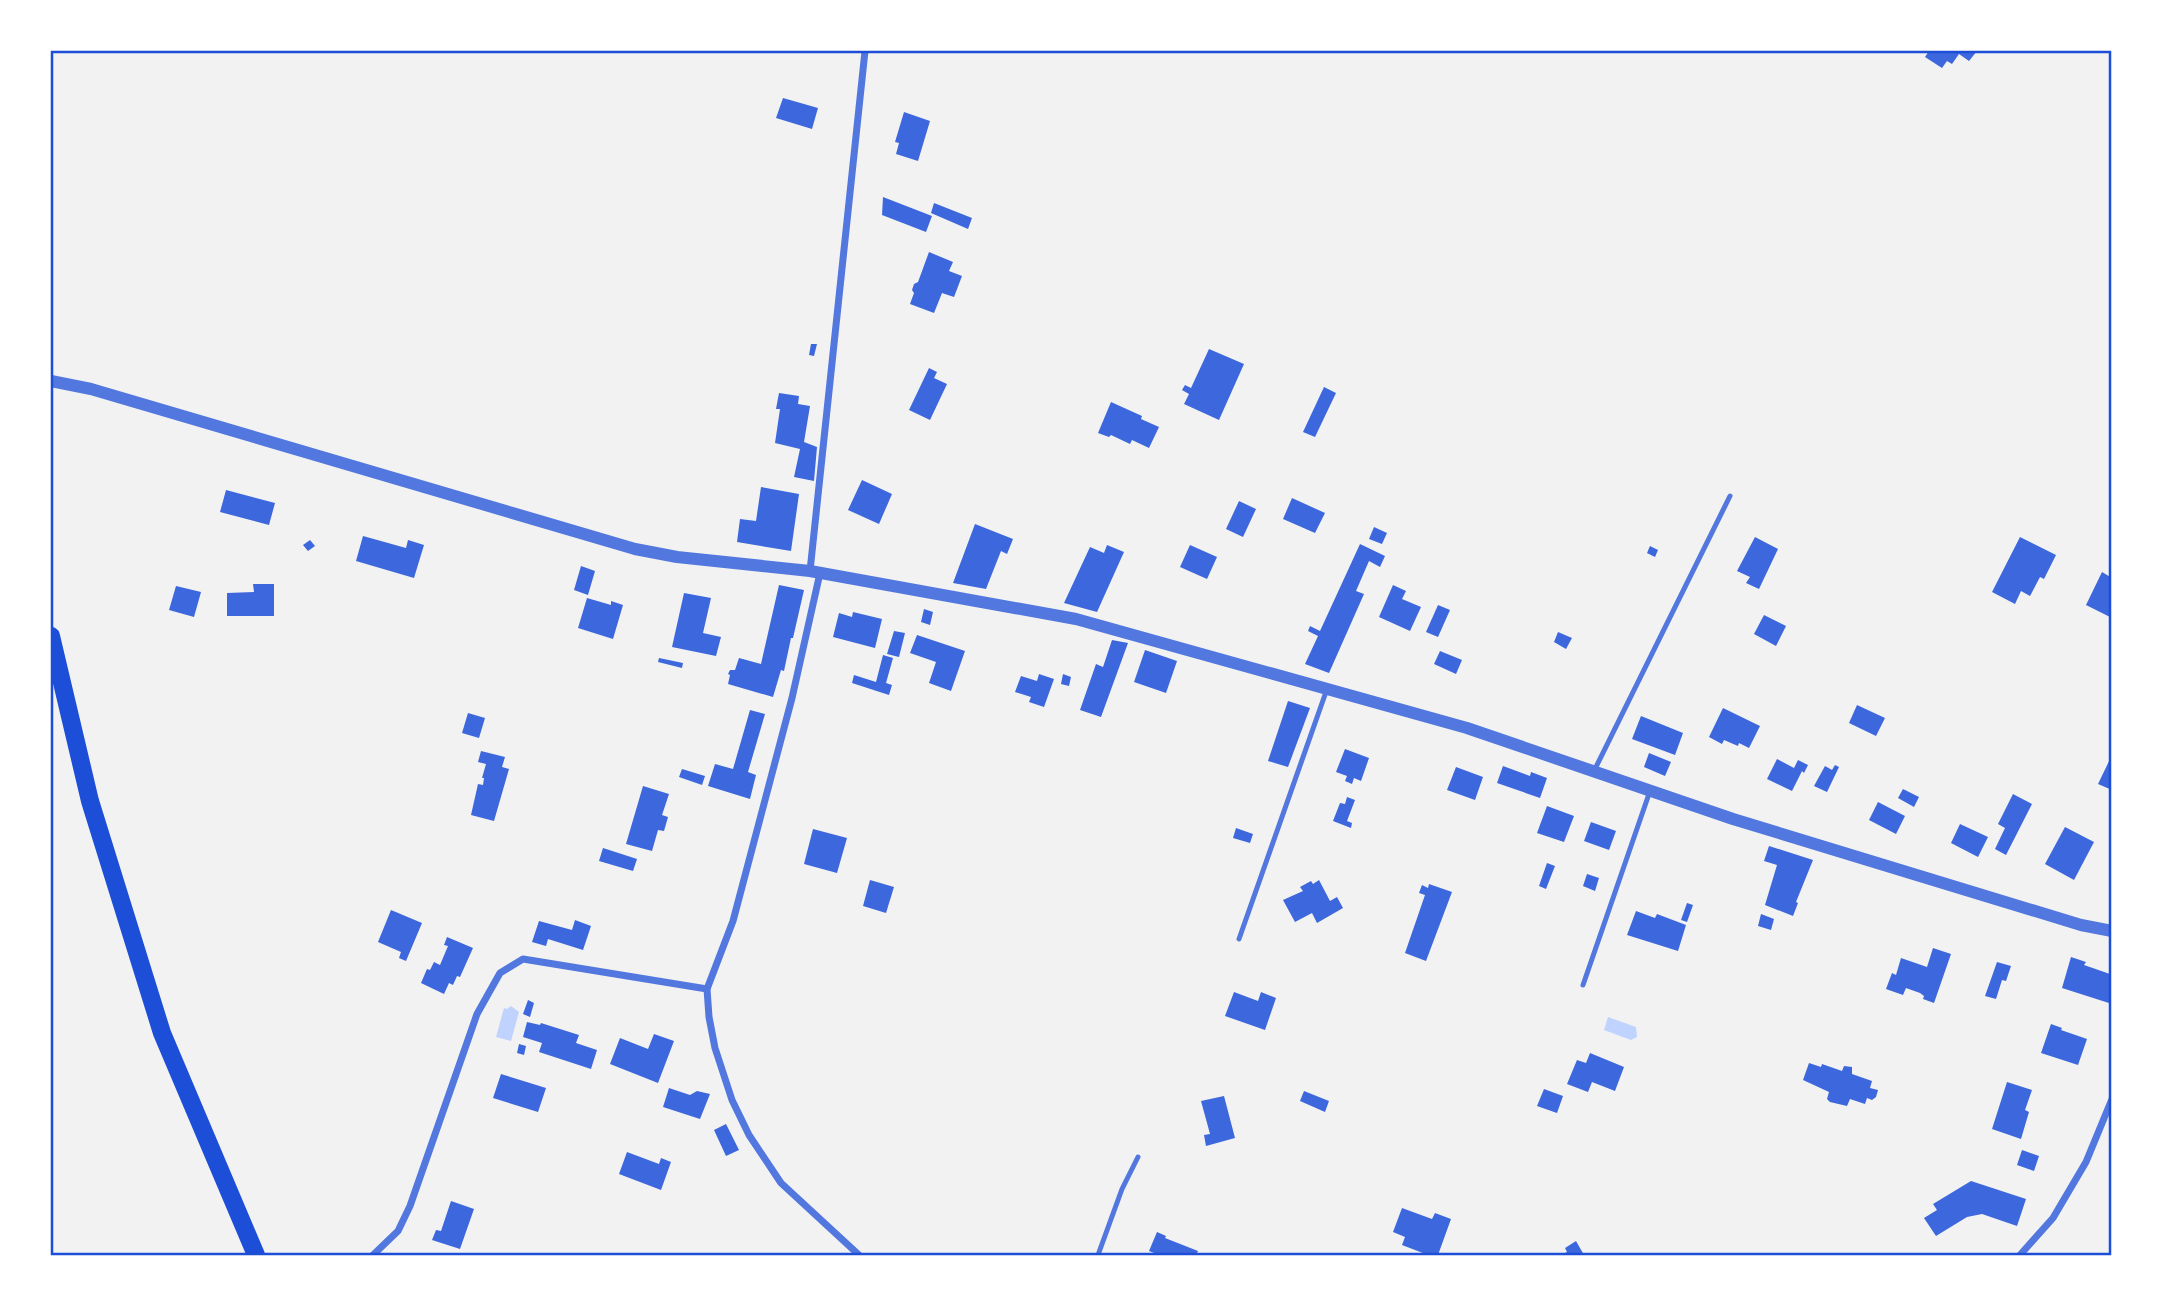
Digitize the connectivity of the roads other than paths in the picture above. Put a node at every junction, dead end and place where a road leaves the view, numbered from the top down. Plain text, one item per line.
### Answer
1 (865, 51) edge
2 (51, 381) edge
3 (1730, 495) dead end
4 (815, 572) junction
5 (51, 636) edge
6 (1327, 689) junction
7 (1594, 771) junction
8 (1650, 791) junction
9 (2112, 931) edge
10 (1239, 939) dead end
11 (1583, 985) dead end
12 (707, 989) junction
13 (2112, 1099) edge
14 (1138, 1157) dead end
15 (256, 1255) edge
16 (373, 1255) edge
17 (859, 1255) edge
18 (1098, 1255) edge
19 (2020, 1255) edge

1 - 4 street
2 - 4 street
3 - 7 lane
4 - 6 street
4 - 12 street
5 - 15 main road
6 - 7 street
6 - 10 lane
7 - 8 street
8 - 9 street
8 - 11 lane
12 - 16 street
12 - 17 street
13 - 19 street
14 - 18 lane

